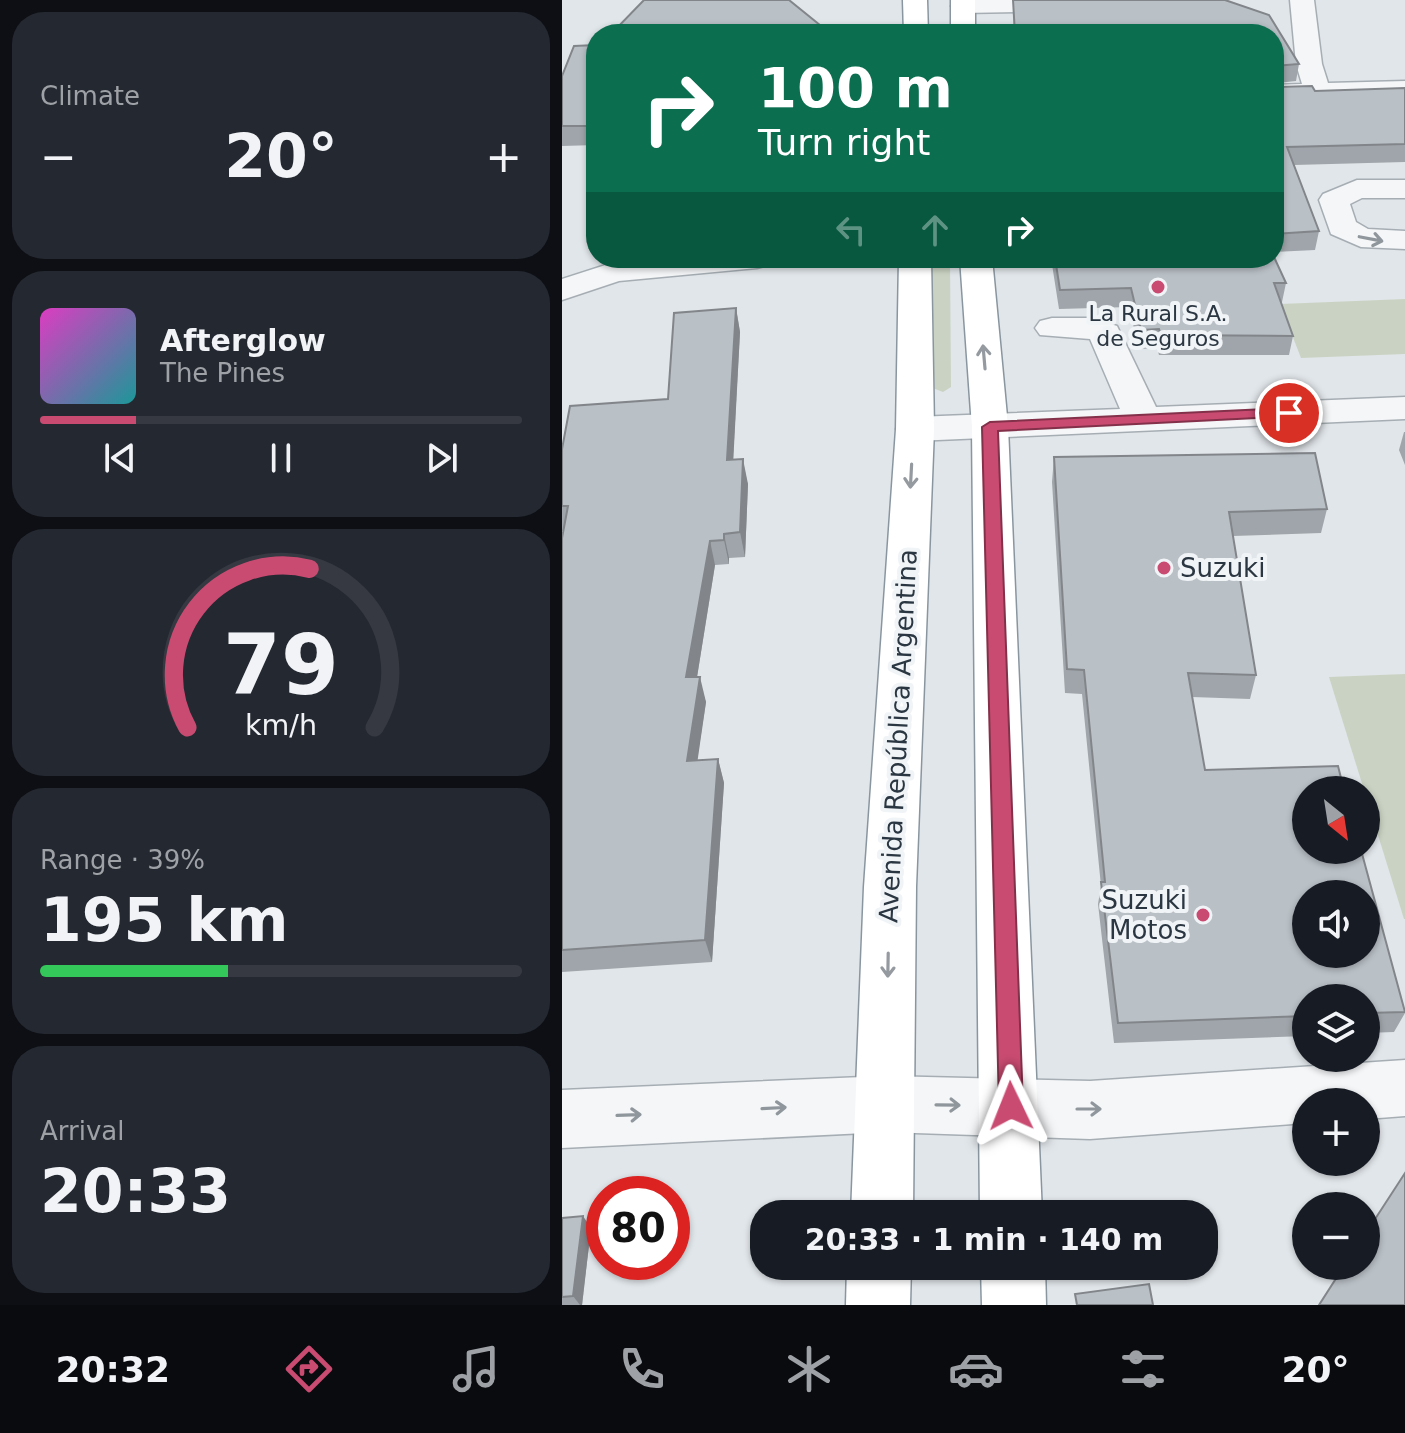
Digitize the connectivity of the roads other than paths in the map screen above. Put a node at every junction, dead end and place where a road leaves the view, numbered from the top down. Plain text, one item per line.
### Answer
1 (915, 0) edge
2 (1302, 0) edge
3 (963, 3) edge
4 (1099, 3) edge
5 (916, 24) edge
6 (963, 24) edge
7 (1405, 89) edge
8 (1318, 92) junction
9 (1284, 93) edge
10 (1405, 189) edge
11 (1405, 240) edge
12 (656, 268) edge
13 (915, 268) edge
14 (977, 268) edge
15 (562, 290) edge
16 (1052, 328) dead end
17 (1405, 408) edge
18 (1144, 419) junction
19 (990, 427) junction
20 (915, 429) junction
21 (1405, 1088) edge
22 (886, 1104) junction
23 (1011, 1106) junction
24 (562, 1119) edge
25 (883, 1200) edge
26 (1011, 1200) edge
27 (879, 1280) edge
28 (1013, 1280) edge
29 (878, 1305) edge
30 (1014, 1305) edge

1 - 5 highway
2 - 8 street
3 - 4 street
3 - 6 highway
7 - 8 street
8 - 9 street
10 -> 11 street
12 - 15 street
13 - 20 highway, Avenida República Argentina
19 -> 14 highway
16 - 18 street
17 - 18 street
18 - 19 street
19 - 20 street
19 - 23 highway
20 -> 22 highway, Avenida República Argentina
23 -> 21 street
22 -> 23 street
24 -> 22 street
22 - 25 highway, Avenida República Argentina
23 - 26 highway
27 - 29 highway
28 - 30 highway

